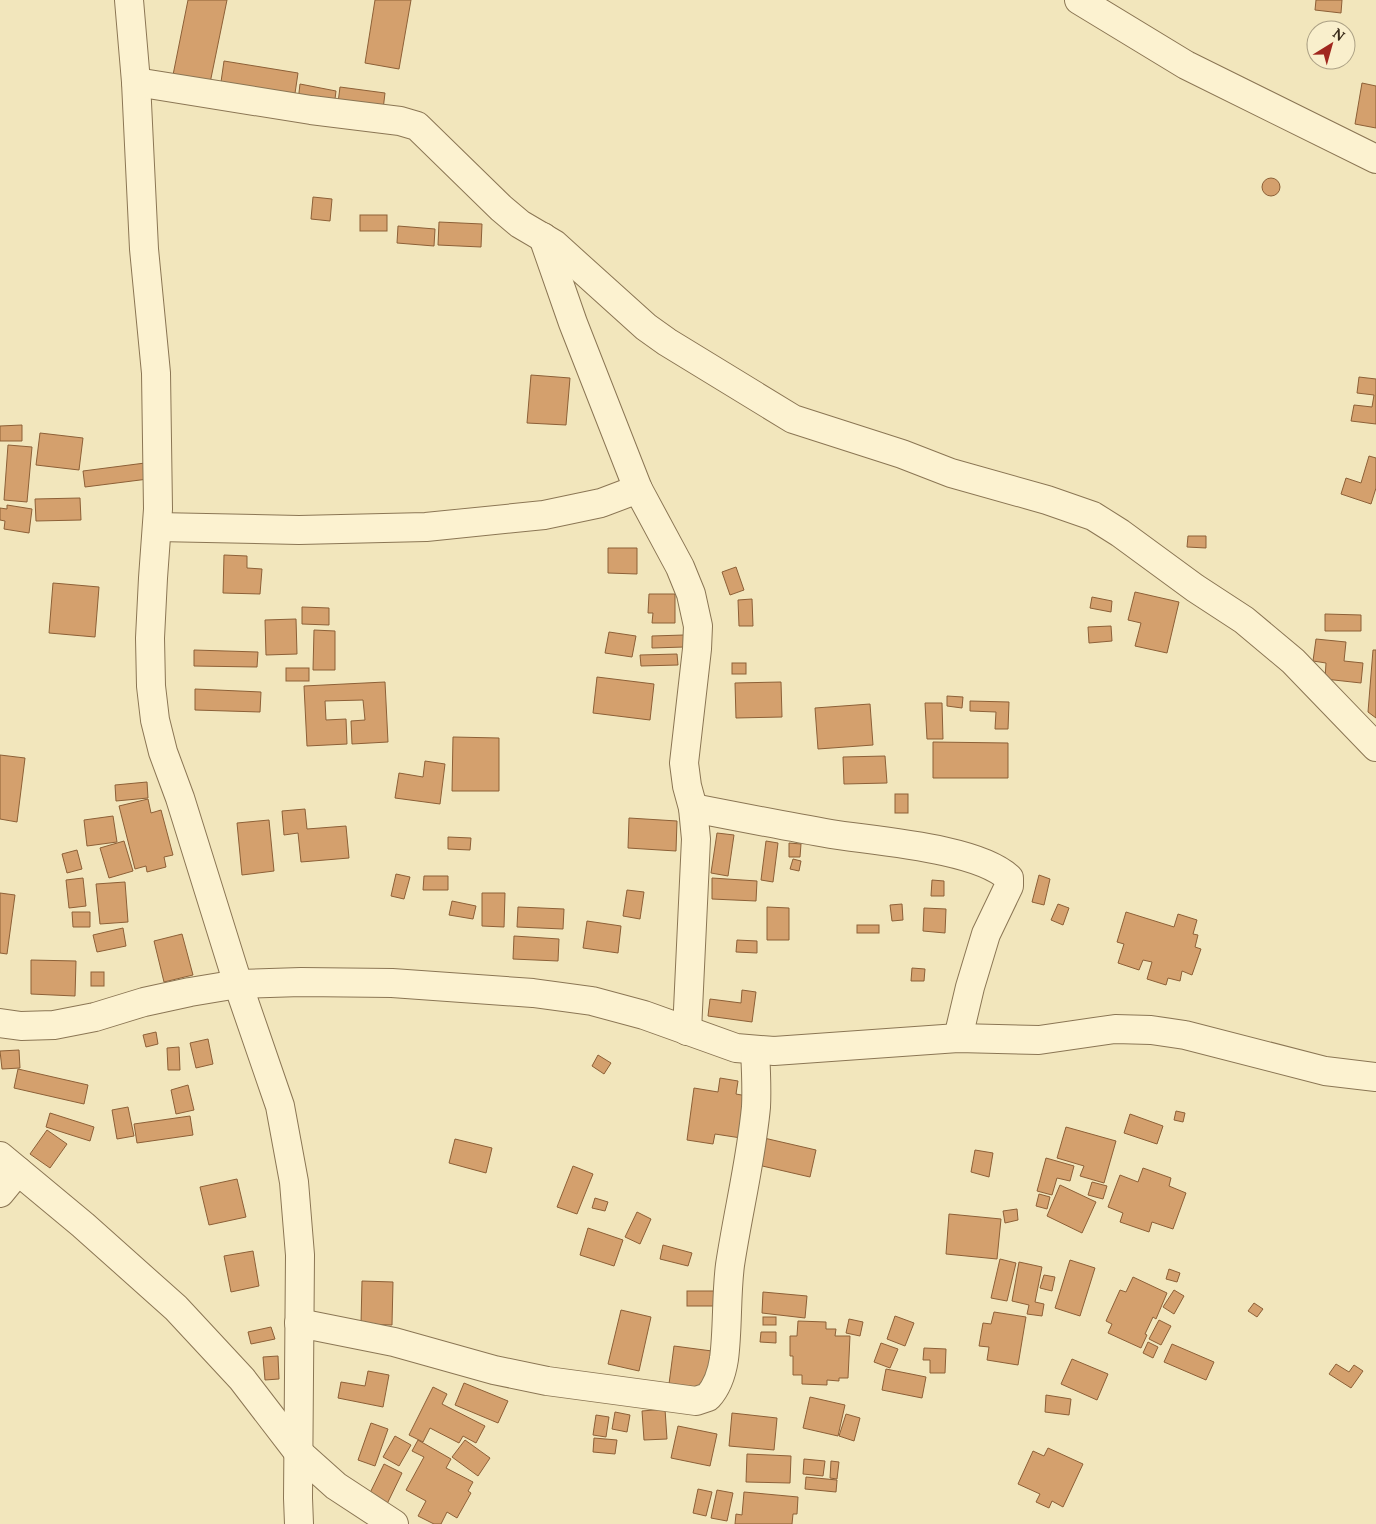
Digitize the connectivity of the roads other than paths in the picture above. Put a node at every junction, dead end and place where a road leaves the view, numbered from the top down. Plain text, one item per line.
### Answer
1 (129, 0) edge
2 (1079, 0) edge
3 (136, 82) junction
4 (1376, 158) edge
5 (543, 237) junction
6 (638, 489) junction
7 (157, 527) junction
8 (1376, 747) edge
9 (693, 808) junction
10 (238, 984) junction
11 (0, 1023) edge
12 (687, 1031) junction
13 (958, 1038) junction
14 (755, 1050) junction
15 (1376, 1077) edge
16 (9, 1164) edge
17 (0, 1193) edge
18 (299, 1323) junction
19 (298, 1452) junction
20 (299, 1524) edge
21 (394, 1524) edge

1 - 3 street
2 - 4 street
3 - 5 street
3 - 7 street
5 - 6 street
5 - 8 street
6 - 7 street
6 - 9 street
7 - 10 street
9 - 12 street
9 - 13 street
10 - 11 street
10 - 12 street
10 - 18 street
12 - 14 street
13 - 14 street
13 - 15 street
14 - 18 street
16 - 17 street
16 - 19 street
18 - 19 street
19 - 20 street
19 - 21 street

